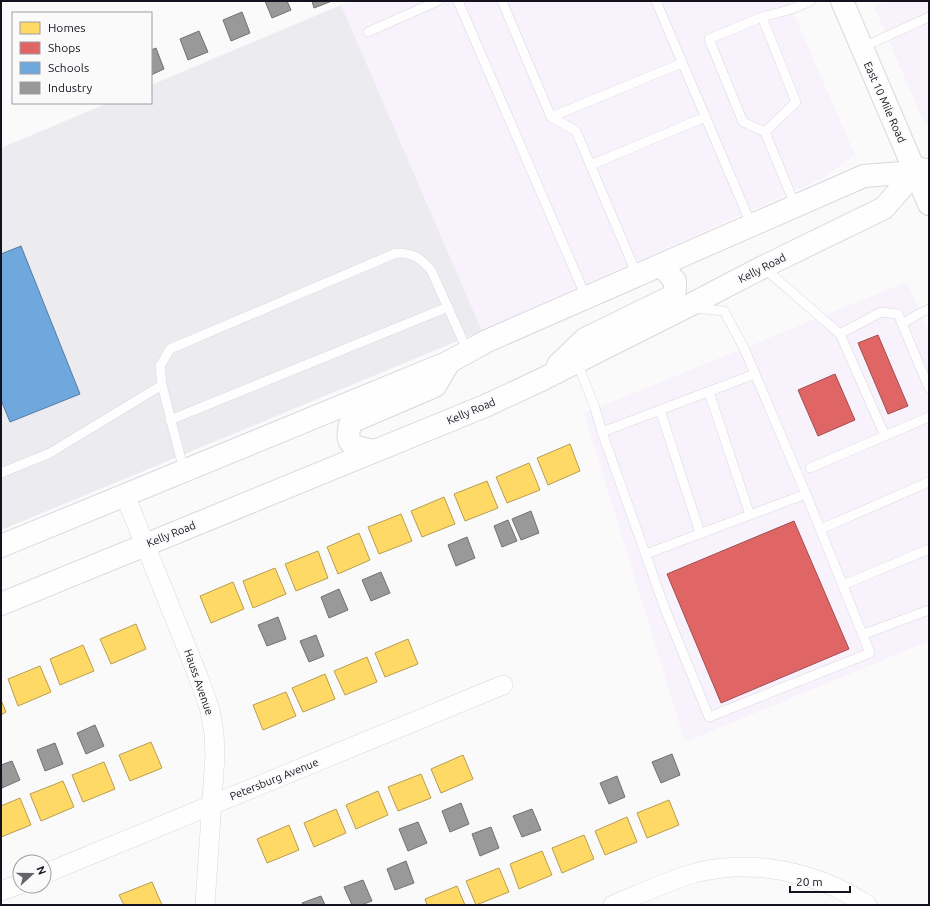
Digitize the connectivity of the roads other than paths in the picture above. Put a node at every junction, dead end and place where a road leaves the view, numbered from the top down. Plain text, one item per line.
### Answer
1 (438, 1) edge
2 (458, 1) edge
3 (502, 1) edge
4 (656, 1) edge
5 (811, 1) edge
6 (842, 1) edge
7 (762, 17) junction
8 (929, 17) edge
9 (368, 32) dead end
10 (862, 48) junction
11 (682, 63) junction
12 (551, 117) junction
13 (705, 117) junction
14 (765, 132) junction
15 (591, 165) junction
16 (922, 169) edge
17 (929, 204) edge
18 (795, 205) junction
19 (751, 224) junction
20 (661, 265) junction
21 (763, 267) junction
22 (637, 275) junction
23 (586, 298) junction
24 (448, 307) junction
25 (686, 308) junction
26 (929, 309) edge
27 (902, 324) junction
28 (840, 334) junction
29 (468, 352) junction
30 (449, 362) junction
31 (577, 362) junction
32 (755, 374) junction
33 (543, 379) junction
34 (162, 385) junction
35 (929, 388) edge
36 (709, 392) junction
37 (660, 410) junction
38 (929, 417) edge
39 (170, 420) junction
40 (602, 432) junction
41 (884, 436) junction
42 (374, 451) junction
43 (810, 468) dead end
44 (184, 471) junction
45 (1, 473) edge
46 (929, 482) edge
47 (806, 494) junction
48 (125, 495) junction
49 (750, 515) junction
50 (821, 529) junction
51 (700, 533) junction
52 (145, 545) junction
53 (1, 546) edge
54 (929, 549) edge
55 (646, 554) junction
56 (843, 585) junction
57 (1, 604) edge
58 (929, 610) edge
59 (864, 634) junction
60 (503, 685) dead end
61 (212, 805) junction
62 (52, 871) edge
63 (12, 887) edge
64 (1, 891) edge
65 (205, 905) edge
66 (613, 905) edge
67 (867, 905) edge

1 - 9 lane
2 - 23 lane
3 - 12 lane
4 - 11 lane
5 - 7 lane
6 - 10 street, East 10 Mile Road
7 - 14 lane
7 - 14 lane
8 - 10 lane
10 - 16 street, East 10 Mile Road
11 - 12 lane
11 - 13 lane
12 - 15 lane
13 - 15 lane
13 - 19 lane
14 - 18 lane
15 - 22 lane
16 - 17 street, East 10 Mile Road
16 - 18 street
16 - 21 street, Kelly Road
18 - 19 street
19 - 20 street
20 - 22 street
20 - 33 street
21 - 25 street, Kelly Road
21 - 28 lane
22 - 23 street
23 - 29 street
24 - 29 lane
24 - 34 lane
24 - 39 lane
25 - 31 street, Kelly Road
25 - 32 lane
26 - 27 lane
27 - 28 lane
27 - 35 lane
28 - 41 lane
29 - 30 street
30 - 42 street
30 - 44 street
31 - 33 street, Kelly Road
31 - 40 lane
32 - 36 lane
32 - 47 lane
33 - 42 street, Kelly Road
34 - 39 lane
34 - 45 lane
36 - 37 lane
36 - 49 lane
37 - 40 lane
37 - 51 lane
38 - 41 lane
39 - 44 lane
40 - 55 lane
41 - 43 lane
42 - 52 street, Kelly Road
44 - 48 street
46 - 50 lane
47 - 49 lane
47 - 50 lane
48 - 52 street, Hauss Avenue
48 - 53 street
49 - 51 lane
50 - 56 lane
51 - 55 lane
52 - 57 street, Kelly Road
52 - 61 street, Hauss Avenue
54 - 56 lane
55 - 59 lane
56 - 59 lane
58 - 59 lane
60 - 61 street, Petersburg Avenue
61 - 62 street, Petersburg Avenue
61 - 65 street, Hauss Avenue
63 - 64 street
66 - 67 street

